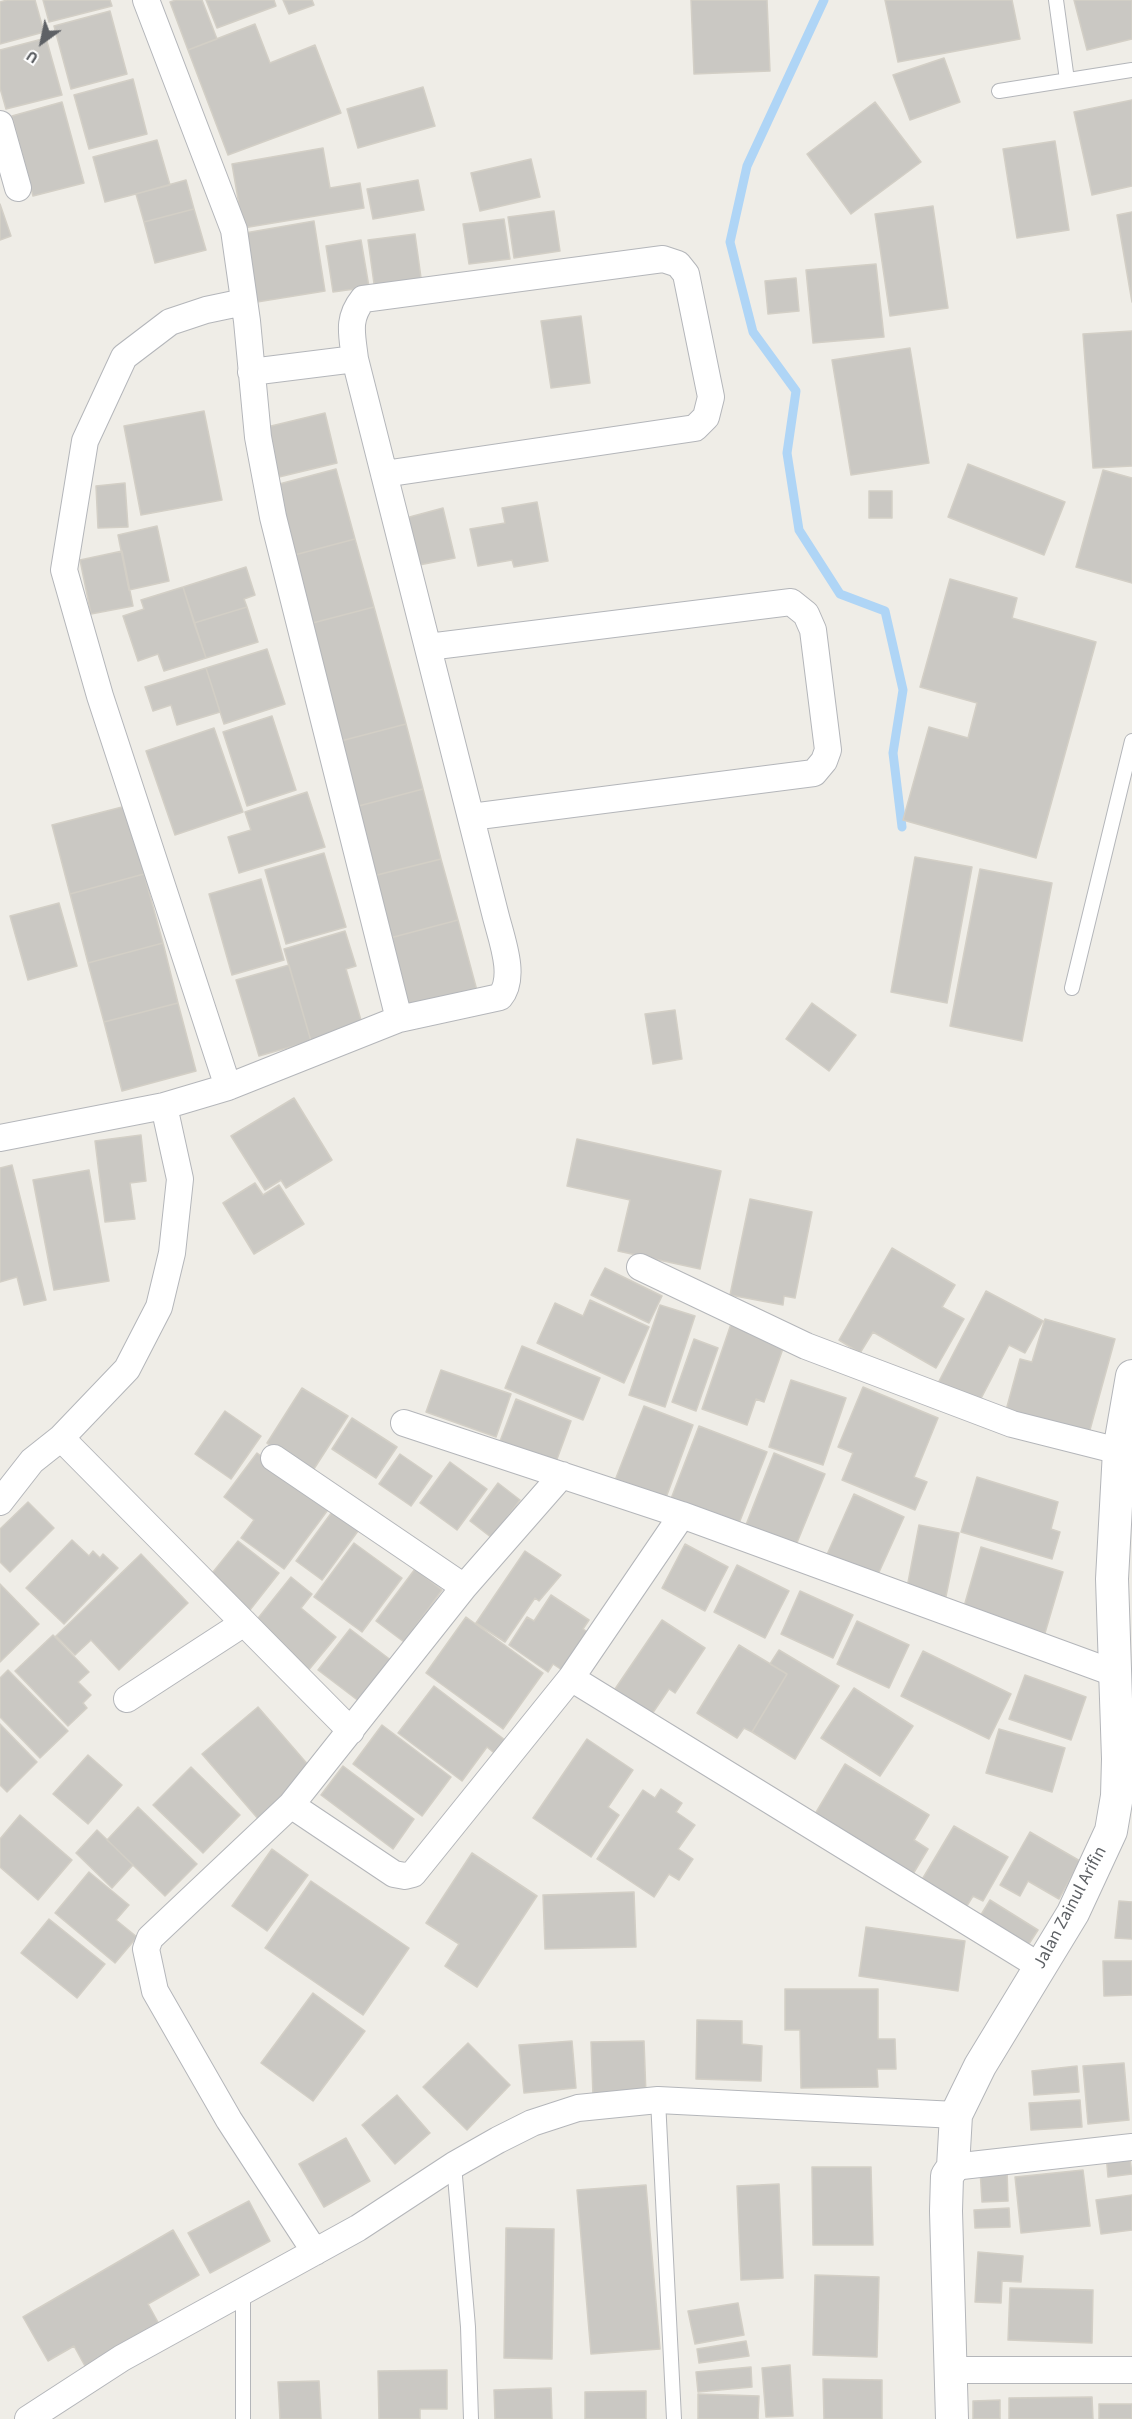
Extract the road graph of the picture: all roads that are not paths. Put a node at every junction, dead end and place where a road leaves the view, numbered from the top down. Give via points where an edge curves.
1 (146, 0) edge
2 (1056, 0) edge
3 (1132, 70) edge
4 (1068, 80) junction
5 (999, 91) dead end
6 (0, 124) edge
7 (18, 188) dead end
8 (244, 302) junction
9 (355, 358) junction
10 (251, 372) junction
11 (384, 474) junction
12 (428, 647) junction
13 (1132, 741) edge
14 (471, 817) junction
15 (1072, 988) dead end
16 (399, 1019) junction
17 (228, 1087) junction
18 (164, 1106) junction
19 (0, 1138) edge
20 (640, 1267) dead end
21 (1132, 1376) edge
22 (404, 1423) dead end
23 (61, 1438) junction
24 (1119, 1450) junction
25 (274, 1458) dead end
26 (562, 1475) junction
27 (1125, 1492) edge
28 (0, 1503) edge
29 (682, 1515) junction
30 (464, 1587) junction
31 (244, 1623) junction
32 (1114, 1673) junction
33 (571, 1678) junction
34 (127, 1700) dead end
35 (1125, 1716) edge
36 (351, 1731) junction
37 (291, 1805) junction
38 (1041, 1966) junction
39 (658, 2100) junction
40 (956, 2115) junction
41 (1132, 2147) edge
42 (454, 2165) junction
43 (953, 2167) junction
44 (315, 2252) junction
45 (243, 2292) junction
46 (950, 2370) junction
47 (1132, 2370) edge
48 (28, 2419) edge
49 (243, 2419) edge
50 (471, 2419) edge
51 (674, 2419) edge
52 (952, 2419) edge

1 - 8 street via 234,230
2 - 4 lane
3 - 4 lane
4 - 5 lane
6 - 7 street
8 - 10 street
8 - 17 street via 170,322 124,357 85,441 64,570 99,696
9 - 10 street
9 - 11 street
9 - 11 street via 351,320 363,299 663,259 678,264 686,274 711,397 706,417 695,428
10 - 16 street via 273,517
11 - 12 street
12 - 14 street
12 - 14 street via 791,602 806,614 813,630 828,750 814,773
13 - 15 lane
14 - 16 street via 509,975 507,988 500,997
16 - 17 street
17 - 18 street
18 - 19 street
18 - 23 street via 180,1179 172,1253 159,1307 127,1369
20 - 24 street via 806,1346 1012,1424
21 - 24 street, Jalan Zainul Arifin
22 - 26 street
23 - 28 street via 32,1461
23 - 31 street
24 - 27 street, Jalan Zainul Arifin
25 - 30 street
26 - 29 street
26 - 30 street
27 - 32 street, Jalan Zainul Arifin via 1112,1579
29 - 32 street
29 - 33 street
30 - 36 street
31 - 34 street
31 - 36 street
32 - 35 street, Jalan Zainul Arifin
33 - 37 street via 413,1874 394,1874
33 - 38 street
35 - 38 street, Jalan Zainul Arifin via 1111,1831 1073,1913
36 - 37 street
37 - 44 street via 150,1938 146,1949 155,1991 207,2085
38 - 40 street, Jalan Zainul Arifin via 980,2066
39 - 40 street
39 - 42 street via 578,2108 532,2123
39 - 51 lane
40 - 43 street, Jalan Zainul Arifin
41 - 43 street
42 - 44 street
42 - 50 lane via 468,2327
43 - 46 street, Jalan Zainul Arifin via 947,2176 946,2211
44 - 45 street
45 - 48 street via 122,2358
45 - 49 lane
46 - 47 street
46 - 52 street, Jalan Zainul Arifin

